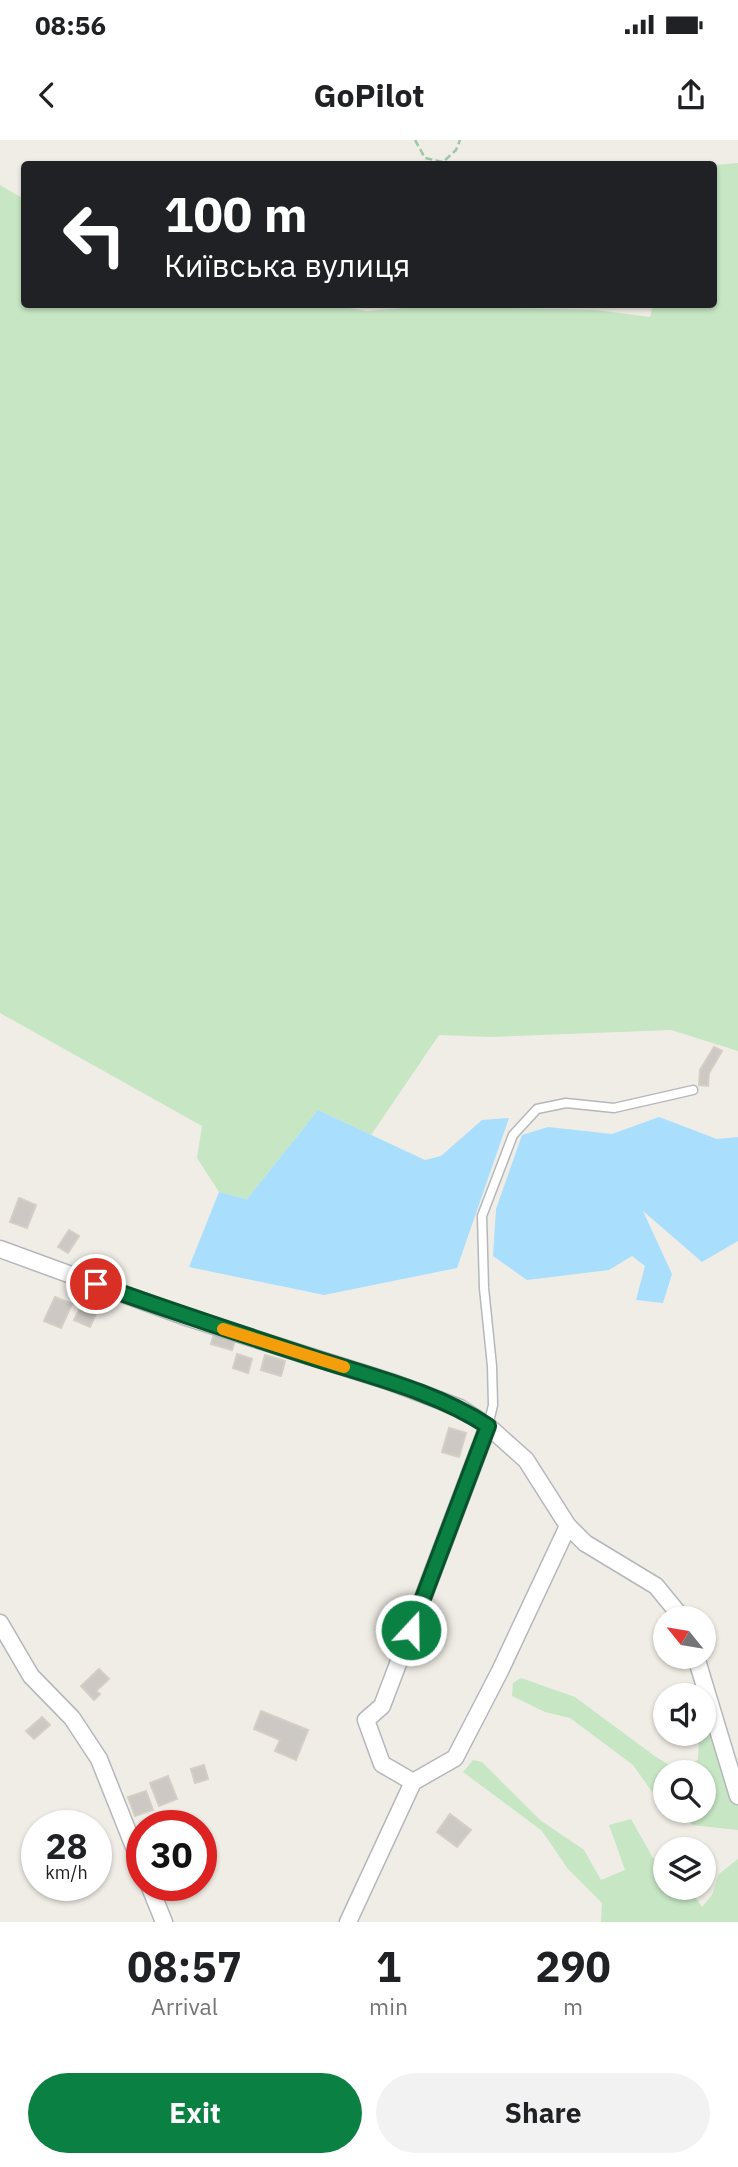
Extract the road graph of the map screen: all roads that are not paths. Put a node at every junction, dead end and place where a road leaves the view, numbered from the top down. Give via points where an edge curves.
1 (693, 1090) dead end
2 (0, 1249) edge
3 (488, 1426) junction
4 (568, 1526) junction
5 (672, 1606) edge
6 (0, 1623) edge
7 (700, 1670) edge
8 (413, 1782) junction
9 (738, 1796) edge
10 (126, 1827) edge
11 (155, 1901) edge
12 (164, 1922) edge
13 (348, 1922) edge

1 - 3 lane via 614,1108 566,1103 537,1109 513,1135 482,1216 493,1405
2 - 3 street via 189,1318 391,1382 460,1408
3 - 4 street via 526,1460
3 - 8 street via 382,1706 366,1720 382,1764
4 - 5 street via 585,1543 656,1586
4 - 8 street via 455,1758
6 - 10 street via 32,1676 72,1718 99,1759
7 - 9 street
8 - 13 street
11 - 12 street

